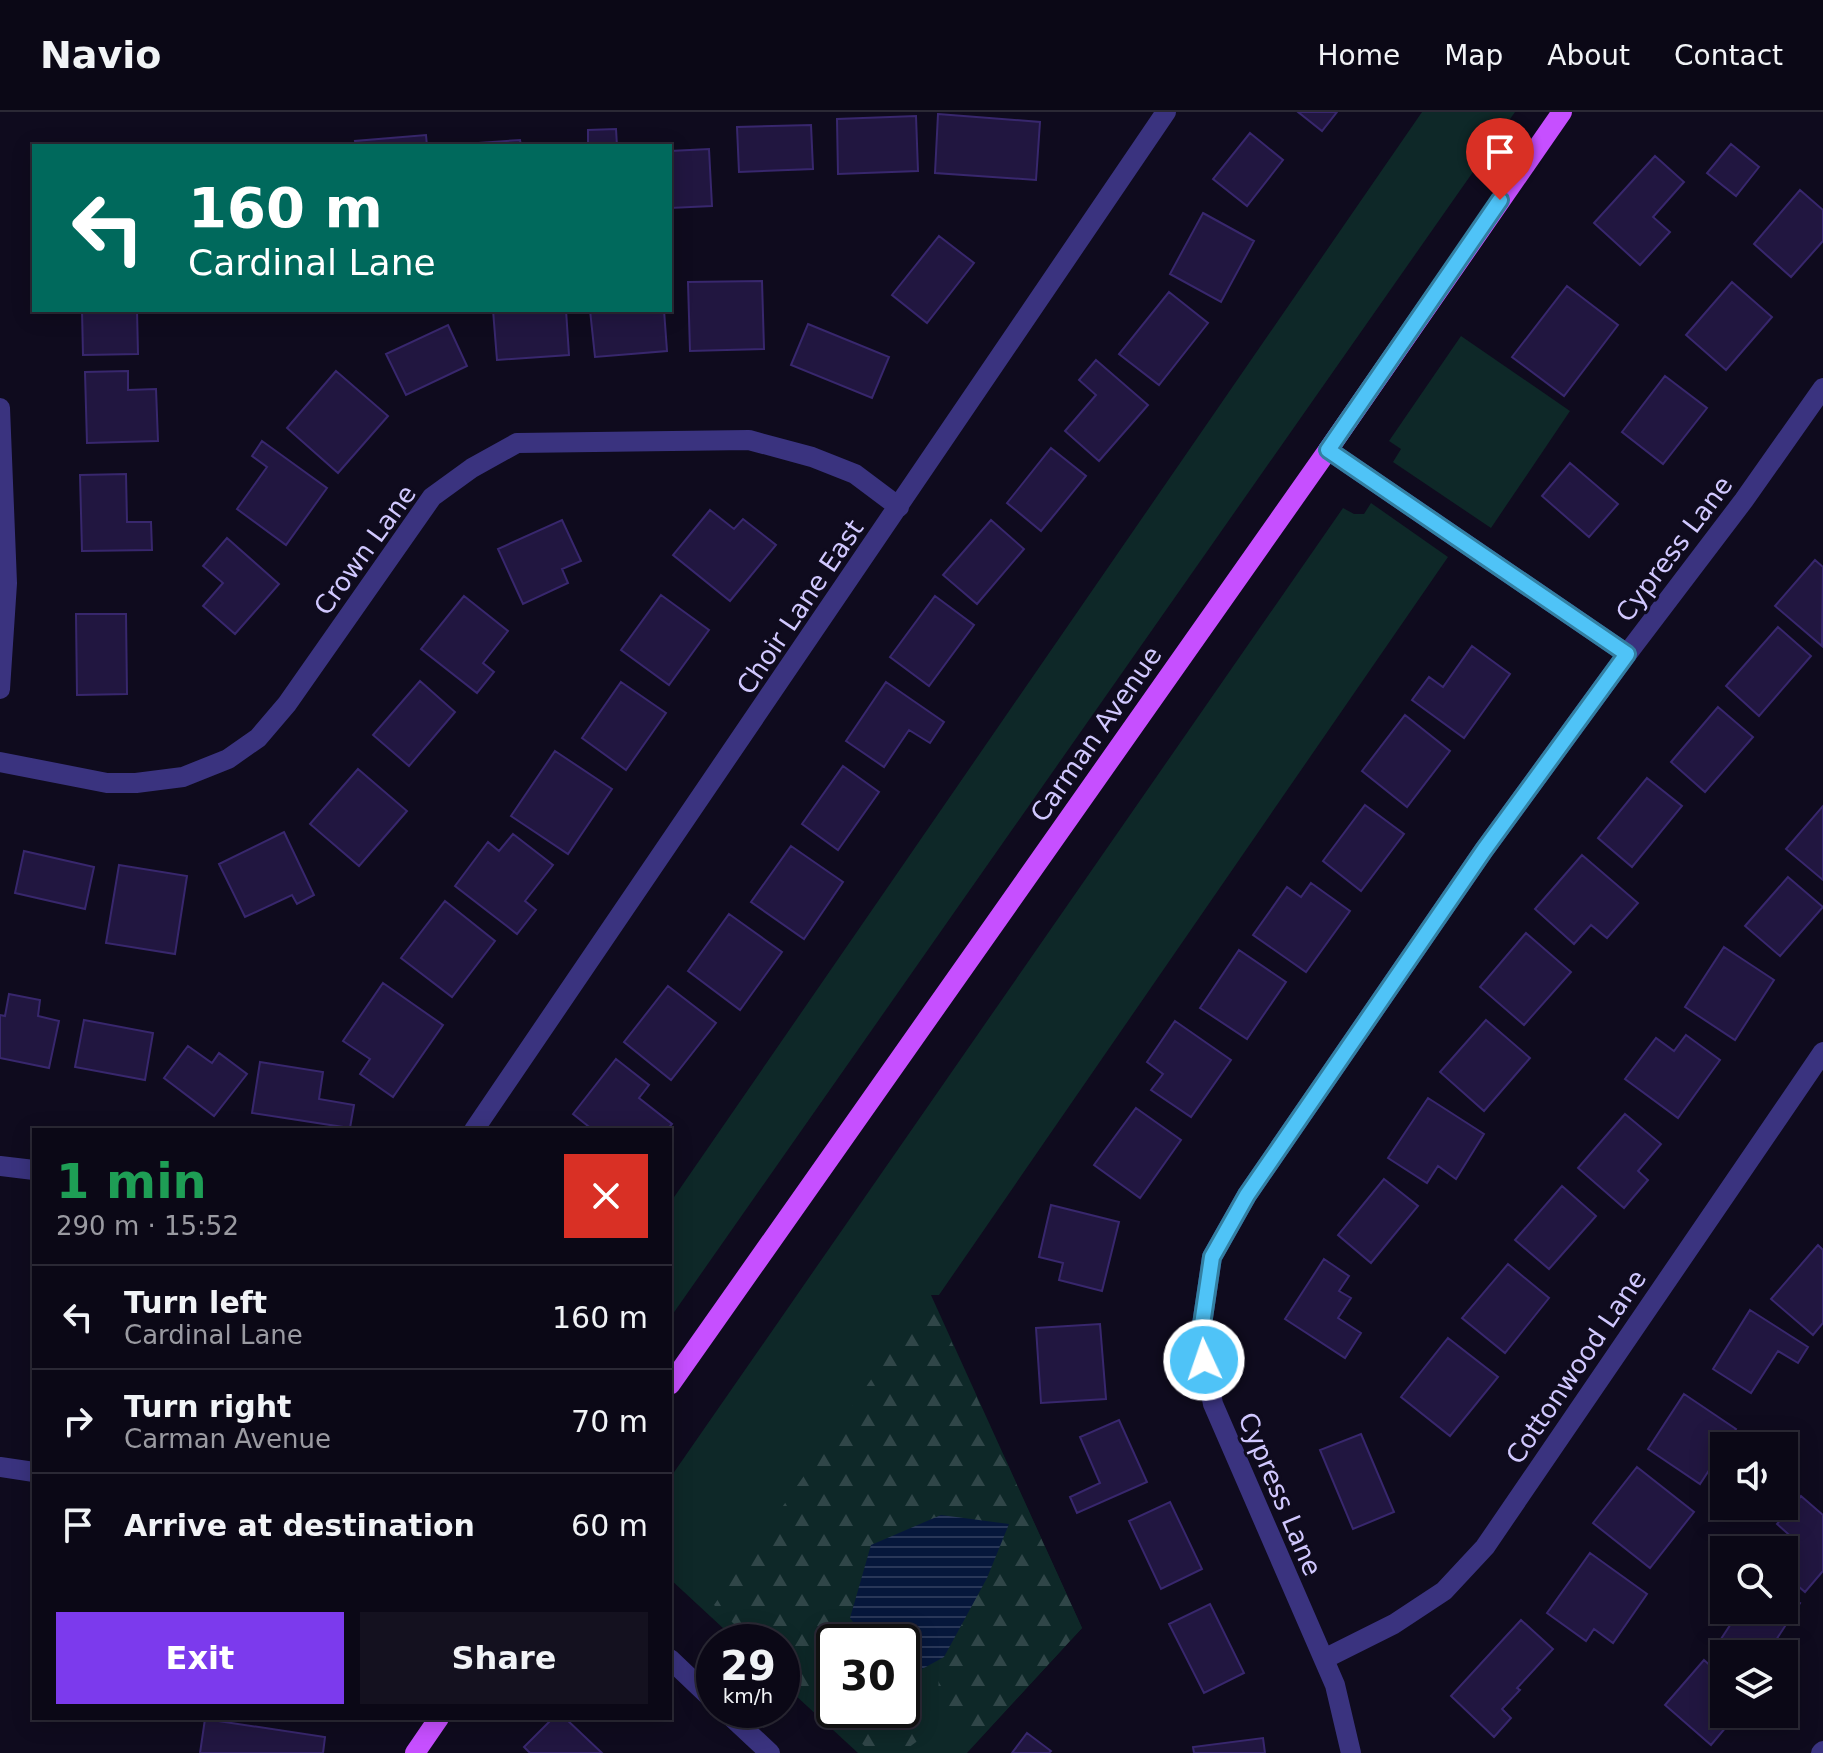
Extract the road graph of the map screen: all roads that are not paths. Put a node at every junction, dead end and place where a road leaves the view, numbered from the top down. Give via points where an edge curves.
1 (1166, 112) edge
2 (1562, 112) edge
3 (1823, 388) edge
4 (0, 408) edge
5 (1328, 450) junction
6 (899, 507) junction
7 (1627, 654) junction
8 (0, 689) edge
9 (0, 762) edge
10 (1823, 1052) edge
11 (475, 1128) edge
12 (0, 1166) edge
13 (32, 1170) edge
14 (672, 1382) edge
15 (0, 1467) edge
16 (32, 1472) edge
17 (1324, 1659) junction
18 (672, 1661) edge
19 (696, 1684) edge
20 (438, 1720) edge
21 (743, 1728) edge
22 (415, 1753) edge
23 (770, 1753) edge
24 (1351, 1753) edge

1 - 6 street, Choir Lane East
2 - 5 main road, Carman Avenue
3 - 7 street, Cypress Lane
4 - 8 street via 7,583
5 - 7 street
5 - 14 main road, Carman Avenue
6 - 9 street, Crown Lane via 855,474 749,440 517,443 432,497 287,704 258,738 228,759 183,777 136,783 107,783
6 - 11 street, Choir Lane East
7 - 17 street, Cypress Lane via 1484,850 1247,1195 1212,1257 1200,1338 1213,1404
10 - 17 street, Cottonwood Lane via 1485,1547 1444,1591 1394,1624
12 - 13 street
15 - 16 street
17 - 24 street, Cypress Lane
18 - 19 street
20 - 22 main road
21 - 23 street

